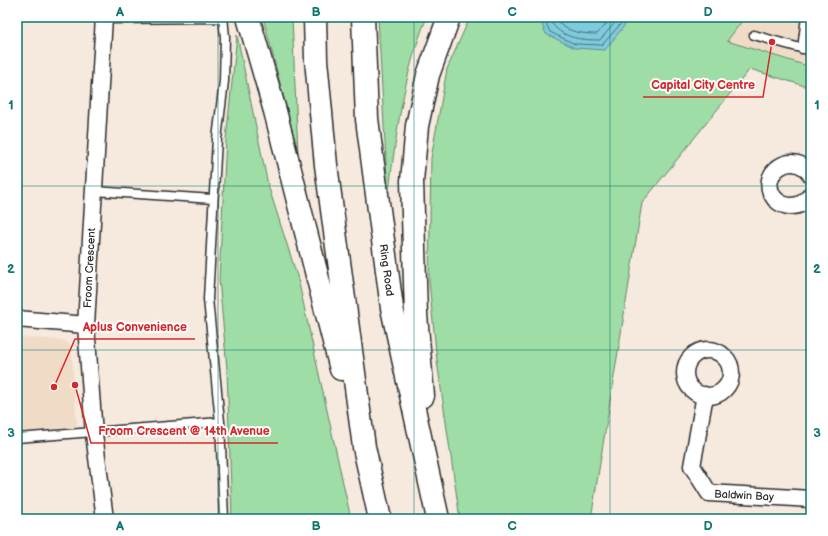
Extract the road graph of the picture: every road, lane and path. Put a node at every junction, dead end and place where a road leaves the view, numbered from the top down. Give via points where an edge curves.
1 (248, 17) edge
2 (315, 17) edge
3 (363, 17) edge
4 (449, 17) edge
5 (806, 17) edge
6 (104, 18) edge
7 (223, 18) edge
8 (754, 34) dead end
9 (802, 49) junction
10 (811, 52) edge
11 (811, 175) edge
12 (94, 192) junction
13 (811, 194) edge
14 (213, 199) junction
15 (17, 319) edge
16 (86, 325) junction
17 (705, 395) dead end
18 (220, 422) junction
19 (94, 434) junction
20 (17, 438) edge
21 (364, 447) junction
22 (432, 489) junction
23 (811, 499) edge
24 (104, 519) edge
25 (224, 519) edge
26 (380, 519) edge
27 (438, 519) edge

1 - 21 highway
2 - 21 highway via 316,60 326,166
3 - 22 highway, Ring Road via 367,119 392,308
4 - 22 highway via 428,75 418,126 412,181 416,314
5 - 9 lane
6 - 7 lane
6 - 12 street, Froom Crescent
7 - 14 lane via 224,81
8 - 9 lane
9 - 10 lane
11 - 13 street via 797,163 783,164 772,174 770,188 777,201 790,206 804,202
12 - 14 lane
12 - 16 street, Froom Crescent
14 - 18 lane via 208,299
15 - 16 street
16 - 19 street, Froom Crescent
17 - 23 street, Baldwin Bay via 692,466 709,493
18 - 19 lane
18 - 25 lane
19 - 20 lane
19 - 24 street, Froom Crescent
21 - 26 highway
22 - 27 highway, Ring Road

